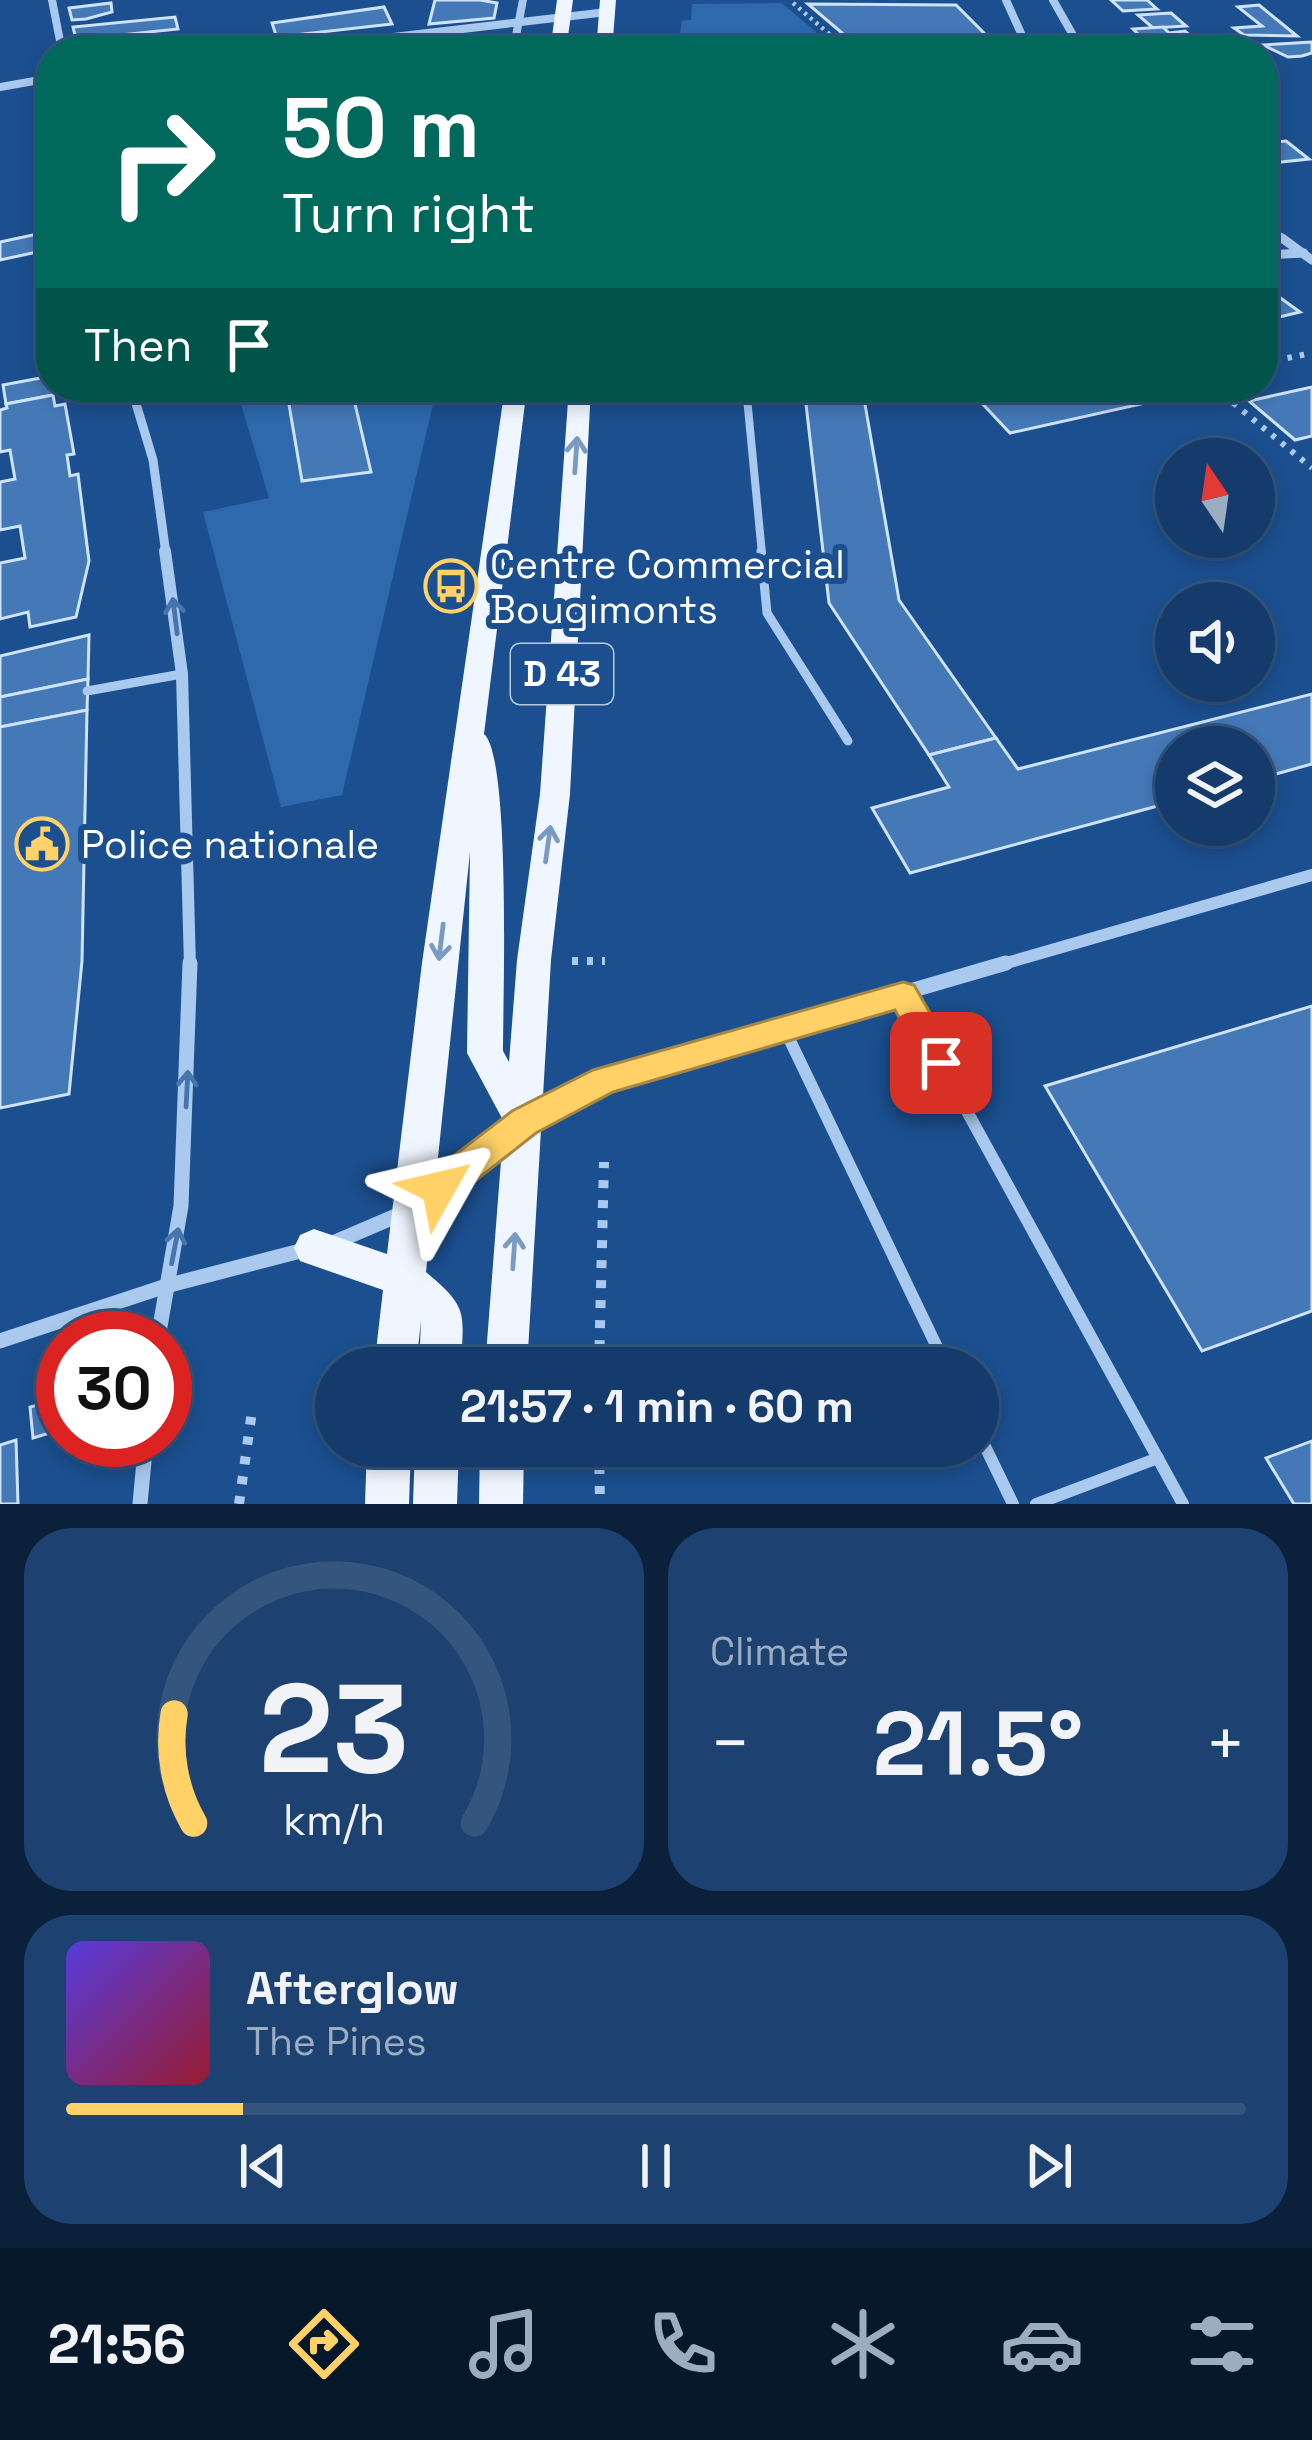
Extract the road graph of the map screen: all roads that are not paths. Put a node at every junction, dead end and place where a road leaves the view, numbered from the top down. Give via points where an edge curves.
1 (52, 0) edge
2 (523, 0) edge
3 (565, 0) edge
4 (1006, 0) edge
5 (1053, 0) edge
6 (607, 6) edge
7 (562, 20) junction
8 (517, 25) junction
9 (59, 36) edge
10 (414, 36) edge
11 (515, 36) edge
12 (560, 36) edge
13 (605, 36) edge
14 (1022, 36) edge
15 (1073, 36) edge
16 (36, 81) edge
17 (0, 87) edge
18 (1278, 234) edge
19 (1308, 255) edge
20 (136, 402) edge
21 (514, 402) edge
22 (579, 402) edge
23 (747, 402) edge
24 (182, 674) junction
25 (87, 691) dead end
26 (472, 700) junction
27 (848, 742) dead end
28 (1312, 875) edge
29 (903, 994) junction
30 (784, 1028) junction
31 (524, 1122) junction
32 (410, 1210) junction
33 (314, 1248) junction
34 (404, 1278) junction
35 (166, 1286) junction
36 (162, 1311) edge
37 (0, 1341) edge
38 (397, 1347) edge
39 (441, 1347) edge
40 (508, 1347) edge
41 (937, 1347) edge
42 (1158, 1458) junction
43 (143, 1467) edge
44 (388, 1467) edge
45 (436, 1467) edge
46 (502, 1467) edge
47 (995, 1467) edge
48 (140, 1504) edge
49 (387, 1504) edge
50 (435, 1504) edge
51 (501, 1504) edge
52 (1013, 1504) edge
53 (1036, 1504) edge
54 (1183, 1504) edge

1 - 9 street
2 - 8 street
3 - 7 main road
4 - 14 street
5 - 15 street
6 - 7 street
6 - 13 main road
7 - 8 street
7 - 12 main road
8 - 10 street
8 - 11 street
16 - 17 street
18 - 19 street
24 -> 20 street via 153,460
21 - 26 main road, D 43
31 -> 22 main road, D 43
23 - 27 lane via 767,613
24 - 25 lane
35 -> 24 street via 182,1206 191,1002
26 - 31 main road via 486,806 485,1053
26 -> 32 main road, D 43
28 - 29 street
29 - 30 street
29 - 42 lane
30 - 31 street via 605,1080
30 - 41 lane
31 - 32 street
40 -> 31 main road, D 43
32 - 33 street
32 - 34 main road, D 43
33 - 34 main road
33 - 35 street
34 - 38 main road, D 43
34 - 39 main road via 442,1312
35 - 36 street
35 - 37 street
42 - 53 lane
42 - 54 lane
43 - 48 street
44 - 49 main road
45 - 50 main road
46 - 51 main road
47 - 52 lane

